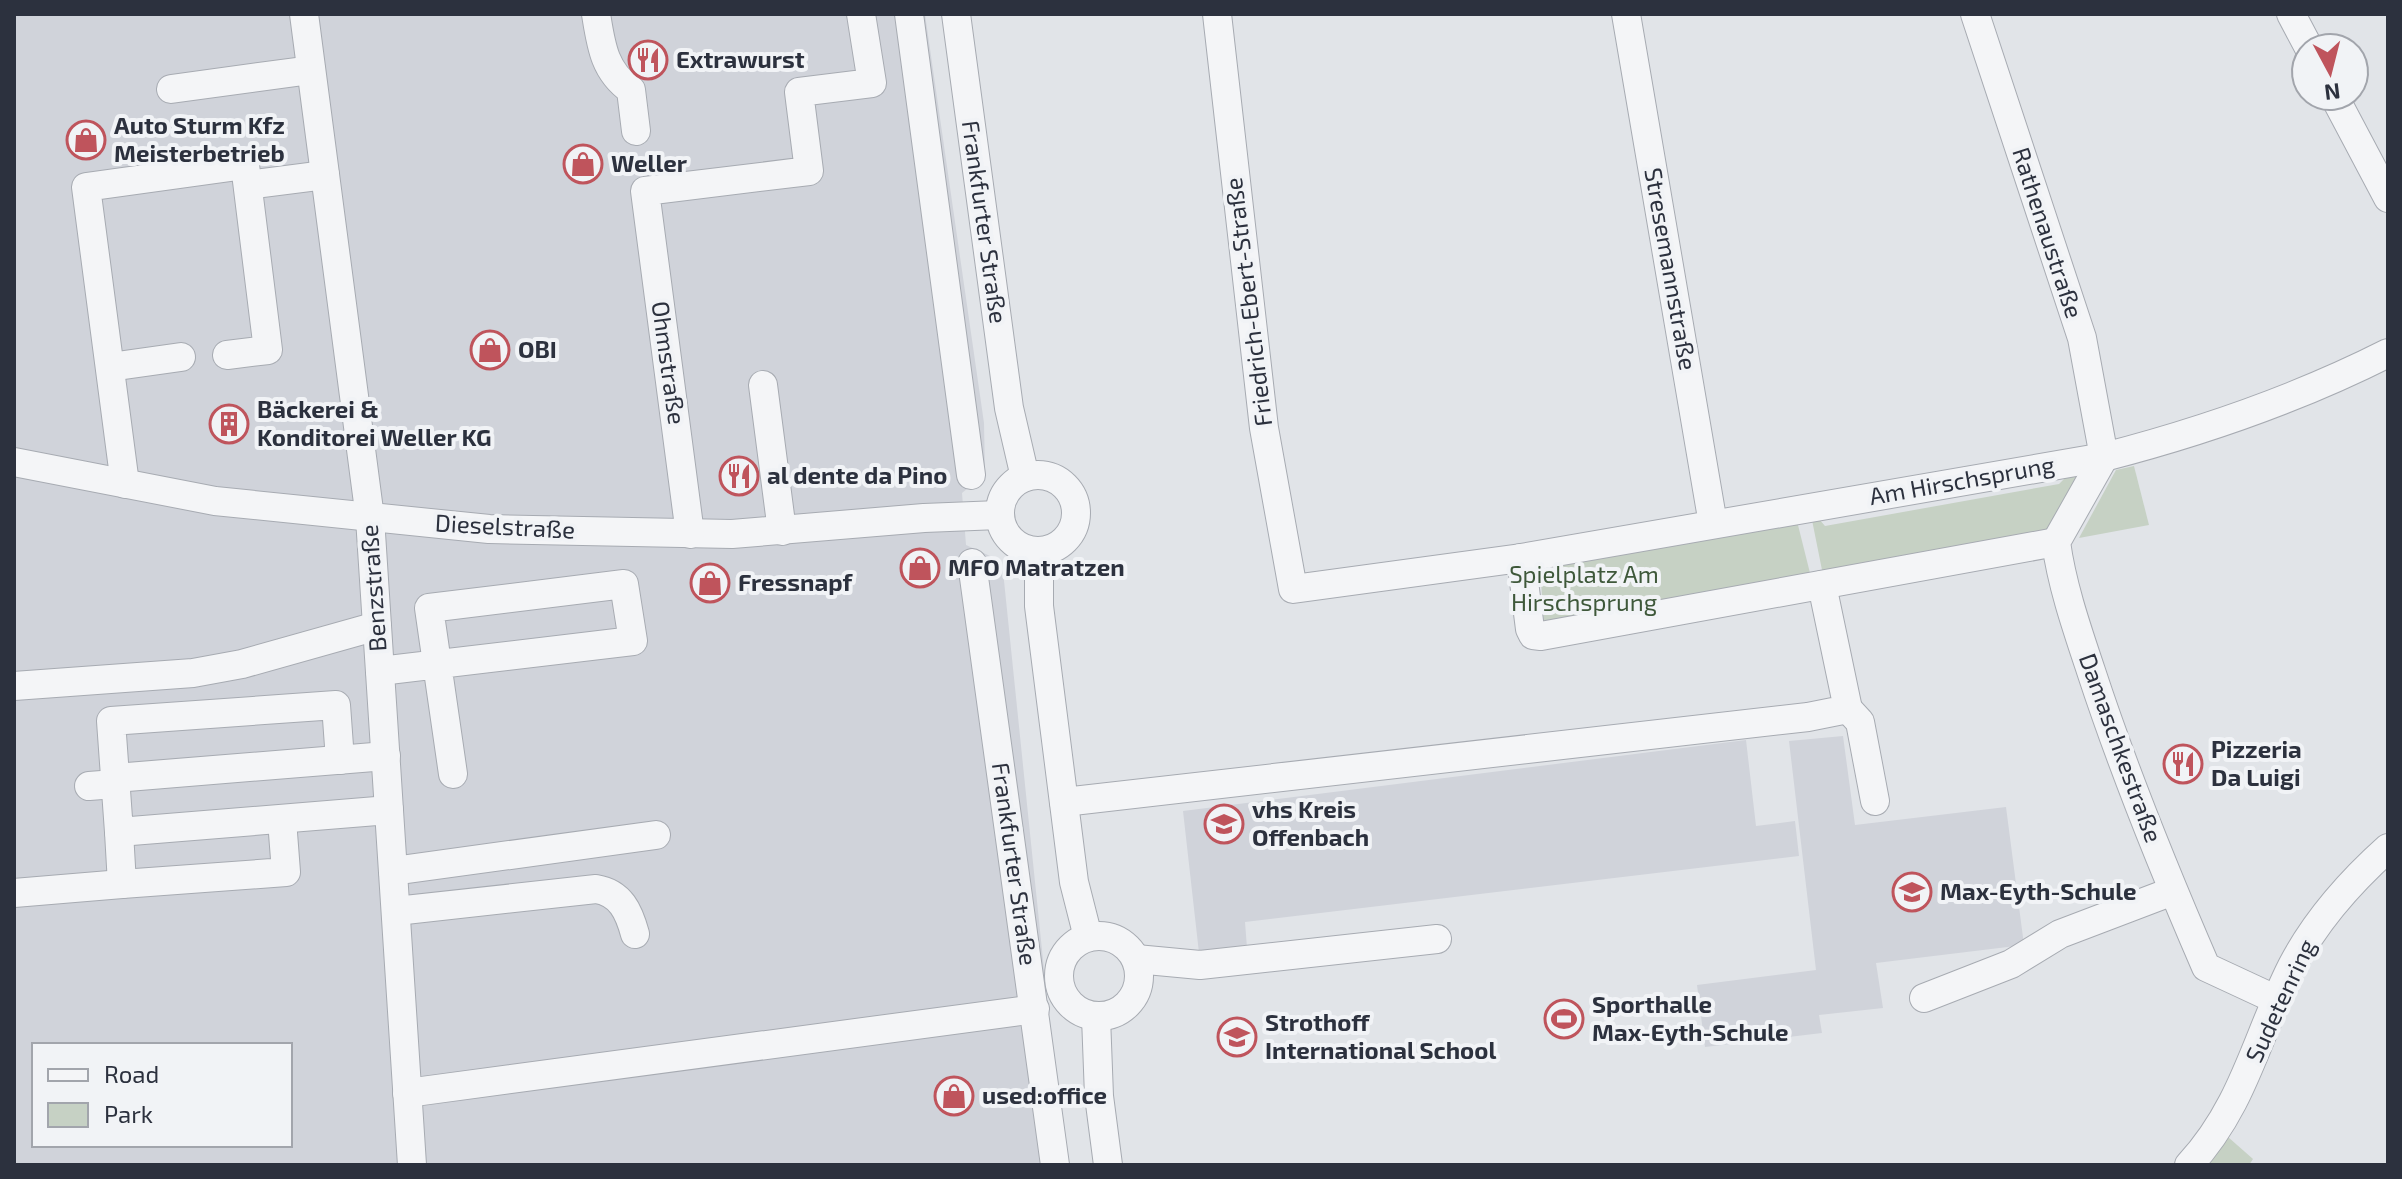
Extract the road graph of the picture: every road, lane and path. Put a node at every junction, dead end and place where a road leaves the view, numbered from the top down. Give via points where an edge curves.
1 (304, 14) edge
2 (596, 14) edge
3 (861, 14) edge
4 (909, 14) edge
5 (956, 14) edge
6 (1217, 14) edge
7 (1626, 14) edge
8 (1975, 14) edge
9 (2291, 14) edge
10 (2301, 32) edge
11 (311, 70) junction
12 (171, 89) dead end
13 (2342, 112) edge
14 (636, 131) dead end
15 (325, 175) junction
16 (248, 185) junction
17 (2388, 198) edge
18 (2388, 353) edge
19 (227, 355) dead end
20 (181, 357) dead end
21 (110, 367) junction
22 (763, 385) dead end
23 (2104, 457) junction
24 (14, 462) edge
25 (971, 475) dead end
26 (1025, 477) junction
27 (125, 484) junction
28 (999, 515) junction
29 (370, 518) junction
30 (1713, 524) junction
31 (782, 531) junction
32 (690, 534) junction
33 (2056, 542) junction
34 (1039, 552) junction
35 (1521, 558) junction
36 (972, 563) dead end
37 (1822, 585) junction
38 (1293, 589) joint
39 (377, 626) junction
40 (438, 665) junction
41 (380, 671) junction
42 (14, 686) edge
43 (1848, 709) junction
44 (386, 756) junction
45 (340, 760) junction
46 (453, 774) dead end
47 (106, 783) junction
48 (1875, 801) dead end
49 (1064, 802) junction
50 (389, 810) junction
51 (282, 820) junction
52 (119, 832) junction
53 (656, 835) dead end
54 (2388, 848) edge
55 (393, 871) junction
56 (122, 884) junction
57 (2173, 891) junction
58 (14, 893) edge
59 (396, 911) junction
60 (635, 934) dead end
61 (1088, 937) junction
62 (1437, 939) dead end
63 (1137, 973) junction
64 (1924, 998) dead end
65 (2277, 1000) junction
66 (1035, 1009) junction
67 (1096, 1017) junction
68 (407, 1093) junction
69 (412, 1165) edge
70 (1055, 1165) edge
71 (1108, 1165) edge
72 (2189, 1165) edge

1 - 11 street, Benzstraße
2 - 14 street via 605,62 631,90
3 - 32 street, Ohmstraße via 872,83 799,92 809,171 645,191
4 - 25 street, Frankfurter Straße
5 - 26 street, Frankfurter Straße via 1009,408
6 - 38 street, Friedrich-Ebert-Straße via 1262,414
7 - 30 street, Stresemannstraße
8 - 23 street, Rathenaustraße via 2082,338
9 - 10 street
11 - 12 street
11 - 15 street, Benzstraße
13 - 17 street
15 - 16 street
15 - 29 street, Benzstraße
16 - 19 street via 268,350
16 - 21 street via 245,165 86,187
18 - 23 street, Am Hirschsprung via 2277,402
20 - 21 street
21 - 27 street
22 - 31 street
23 - 30 street, Am Hirschsprung
23 - 33 street
24 - 27 street, Dieselstraße
26 - 28 street via 1007,489
26 - 34 street via 1051,477 1071,494 1075,506 1071,532 1052,549
27 - 29 street, Dieselstraße via 215,501
28 - 31 street, Dieselstraße
28 - 34 street via 1009,540
29 - 32 street, Dieselstraße via 489,529
29 - 39 street, Benzstraße
30 - 35 street, Am Hirschsprung
31 - 32 street, Dieselstraße
33 - 37 street
33 - 57 street, Damaschkestraße via 2067,597 2108,724
34 - 49 street via 1039,606
35 - 37 street via 1530,629 1541,636
35 - 38 street, Am Hirschsprung
36 - 66 street, Frankfurter Straße
37 - 43 street
39 - 41 street, Benzstraße
39 - 42 street via 193,673
40 - 40 street via 633,641 624,584 429,608
40 - 41 street
40 - 46 street
41 - 44 street, Benzstraße
43 - 48 street via 1860,722
43 - 49 street
44 - 45 street
44 - 50 street, Benzstraße
45 - 47 street
45 - 47 street via 336,705 111,721
47 - 52 street
49 - 61 street via 1074,882
50 - 51 street
50 - 55 street, Benzstraße
51 - 52 street
51 - 56 street via 286,872
52 - 56 street
53 - 55 street
54 - 65 street, Sudetenring via 2329,909
55 - 59 street, Benzstraße
56 - 58 street
57 - 64 street via 2060,934 2011,964
57 - 65 street, Damaschkestraße via 2206,967
59 - 60 street via 596,889 608,891 628,910
59 - 68 street, Benzstraße
61 - 63 street via 1111,938 1130,950
61 - 67 street via 1067,951 1059,987 1073,1008
62 - 63 street
63 - 67 street via 1132,1000 1123,1010
65 - 72 street, Sudetenring via 2225,1121
66 - 68 street
66 - 70 street, Frankfurter Straße
67 - 71 street
68 - 69 street, Benzstraße

